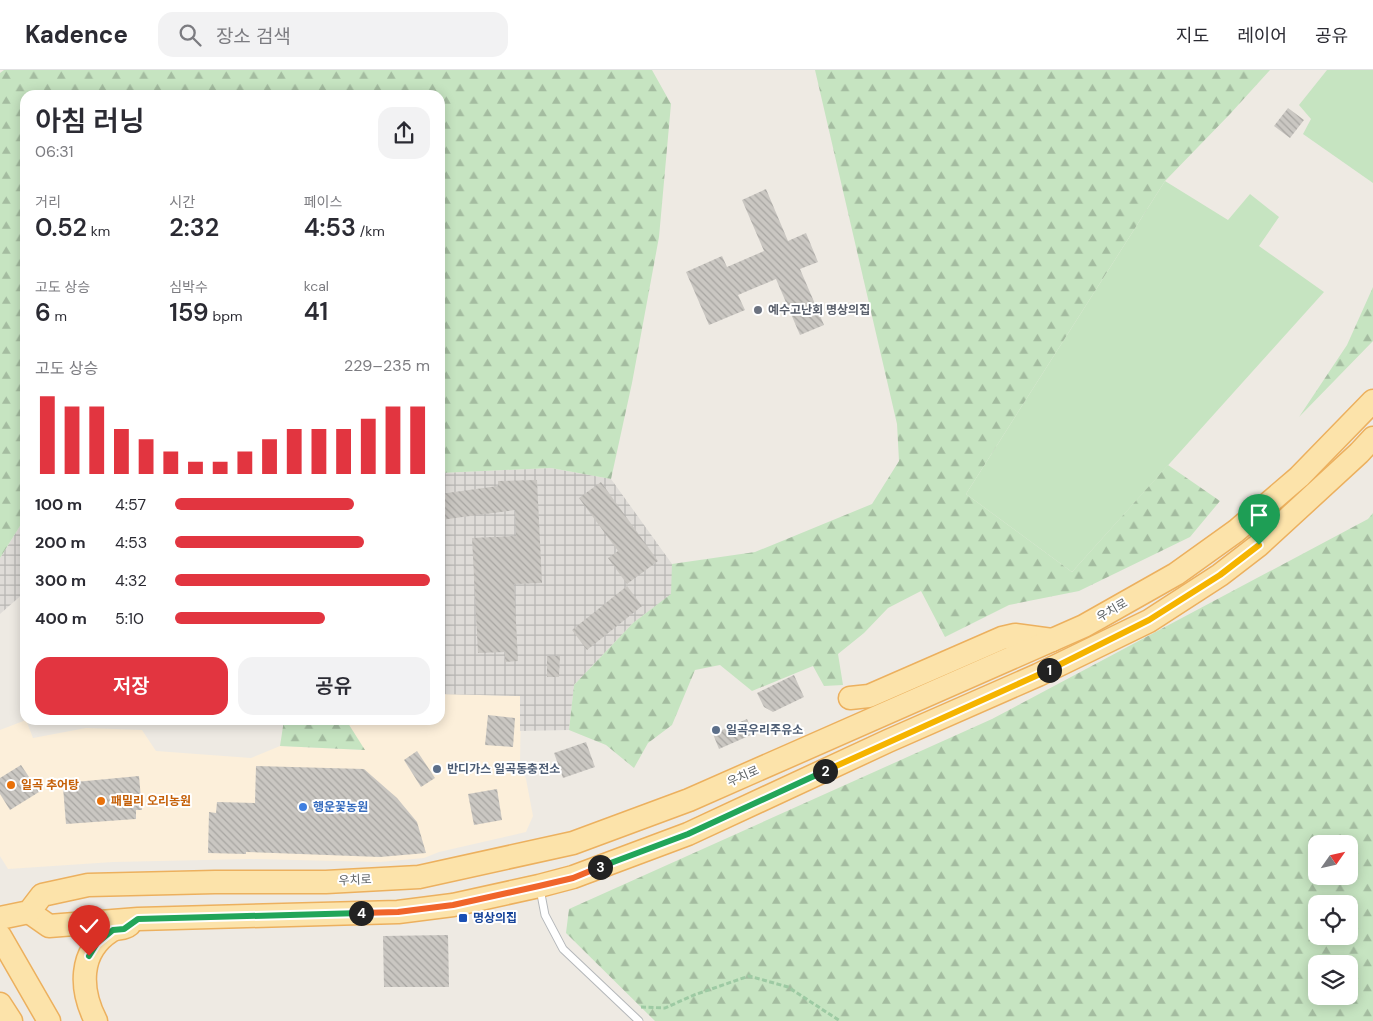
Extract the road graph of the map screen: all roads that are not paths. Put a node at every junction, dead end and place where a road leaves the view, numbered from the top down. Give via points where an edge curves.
1 (1373, 401) edge
2 (1373, 438) edge
3 (1052, 640) junction
4 (850, 698) dead end
5 (539, 886) junction
6 (28, 912) junction
7 (0, 918) edge
8 (138, 919) junction
9 (0, 936) edge
10 (0, 1004) edge
11 (11, 1021) edge
12 (49, 1021) edge
13 (96, 1021) edge
14 (639, 1021) edge

1 - 3 main road, 우치로 via 1299,477 1236,531 1176,574 1084,626
2 - 5 main road, 우치로 via 1259,545 1220,575 1149,620 688,834 573,878
3 - 4 main road via 1015,635 1002,638 869,696
3 - 6 main road, 우치로 via 689,800 573,843 419,877 326,882 88,885 42,895
5 - 8 main road, 우치로 via 453,905 398,912
5 - 14 lane via 545,915 563,949
6 - 7 main road
6 - 8 main road, 우치로 via 49,926
8 - 13 main road via 124,929 113,930 97,943 89,956 83,978 87,1000
9 - 12 main road
10 - 11 main road

